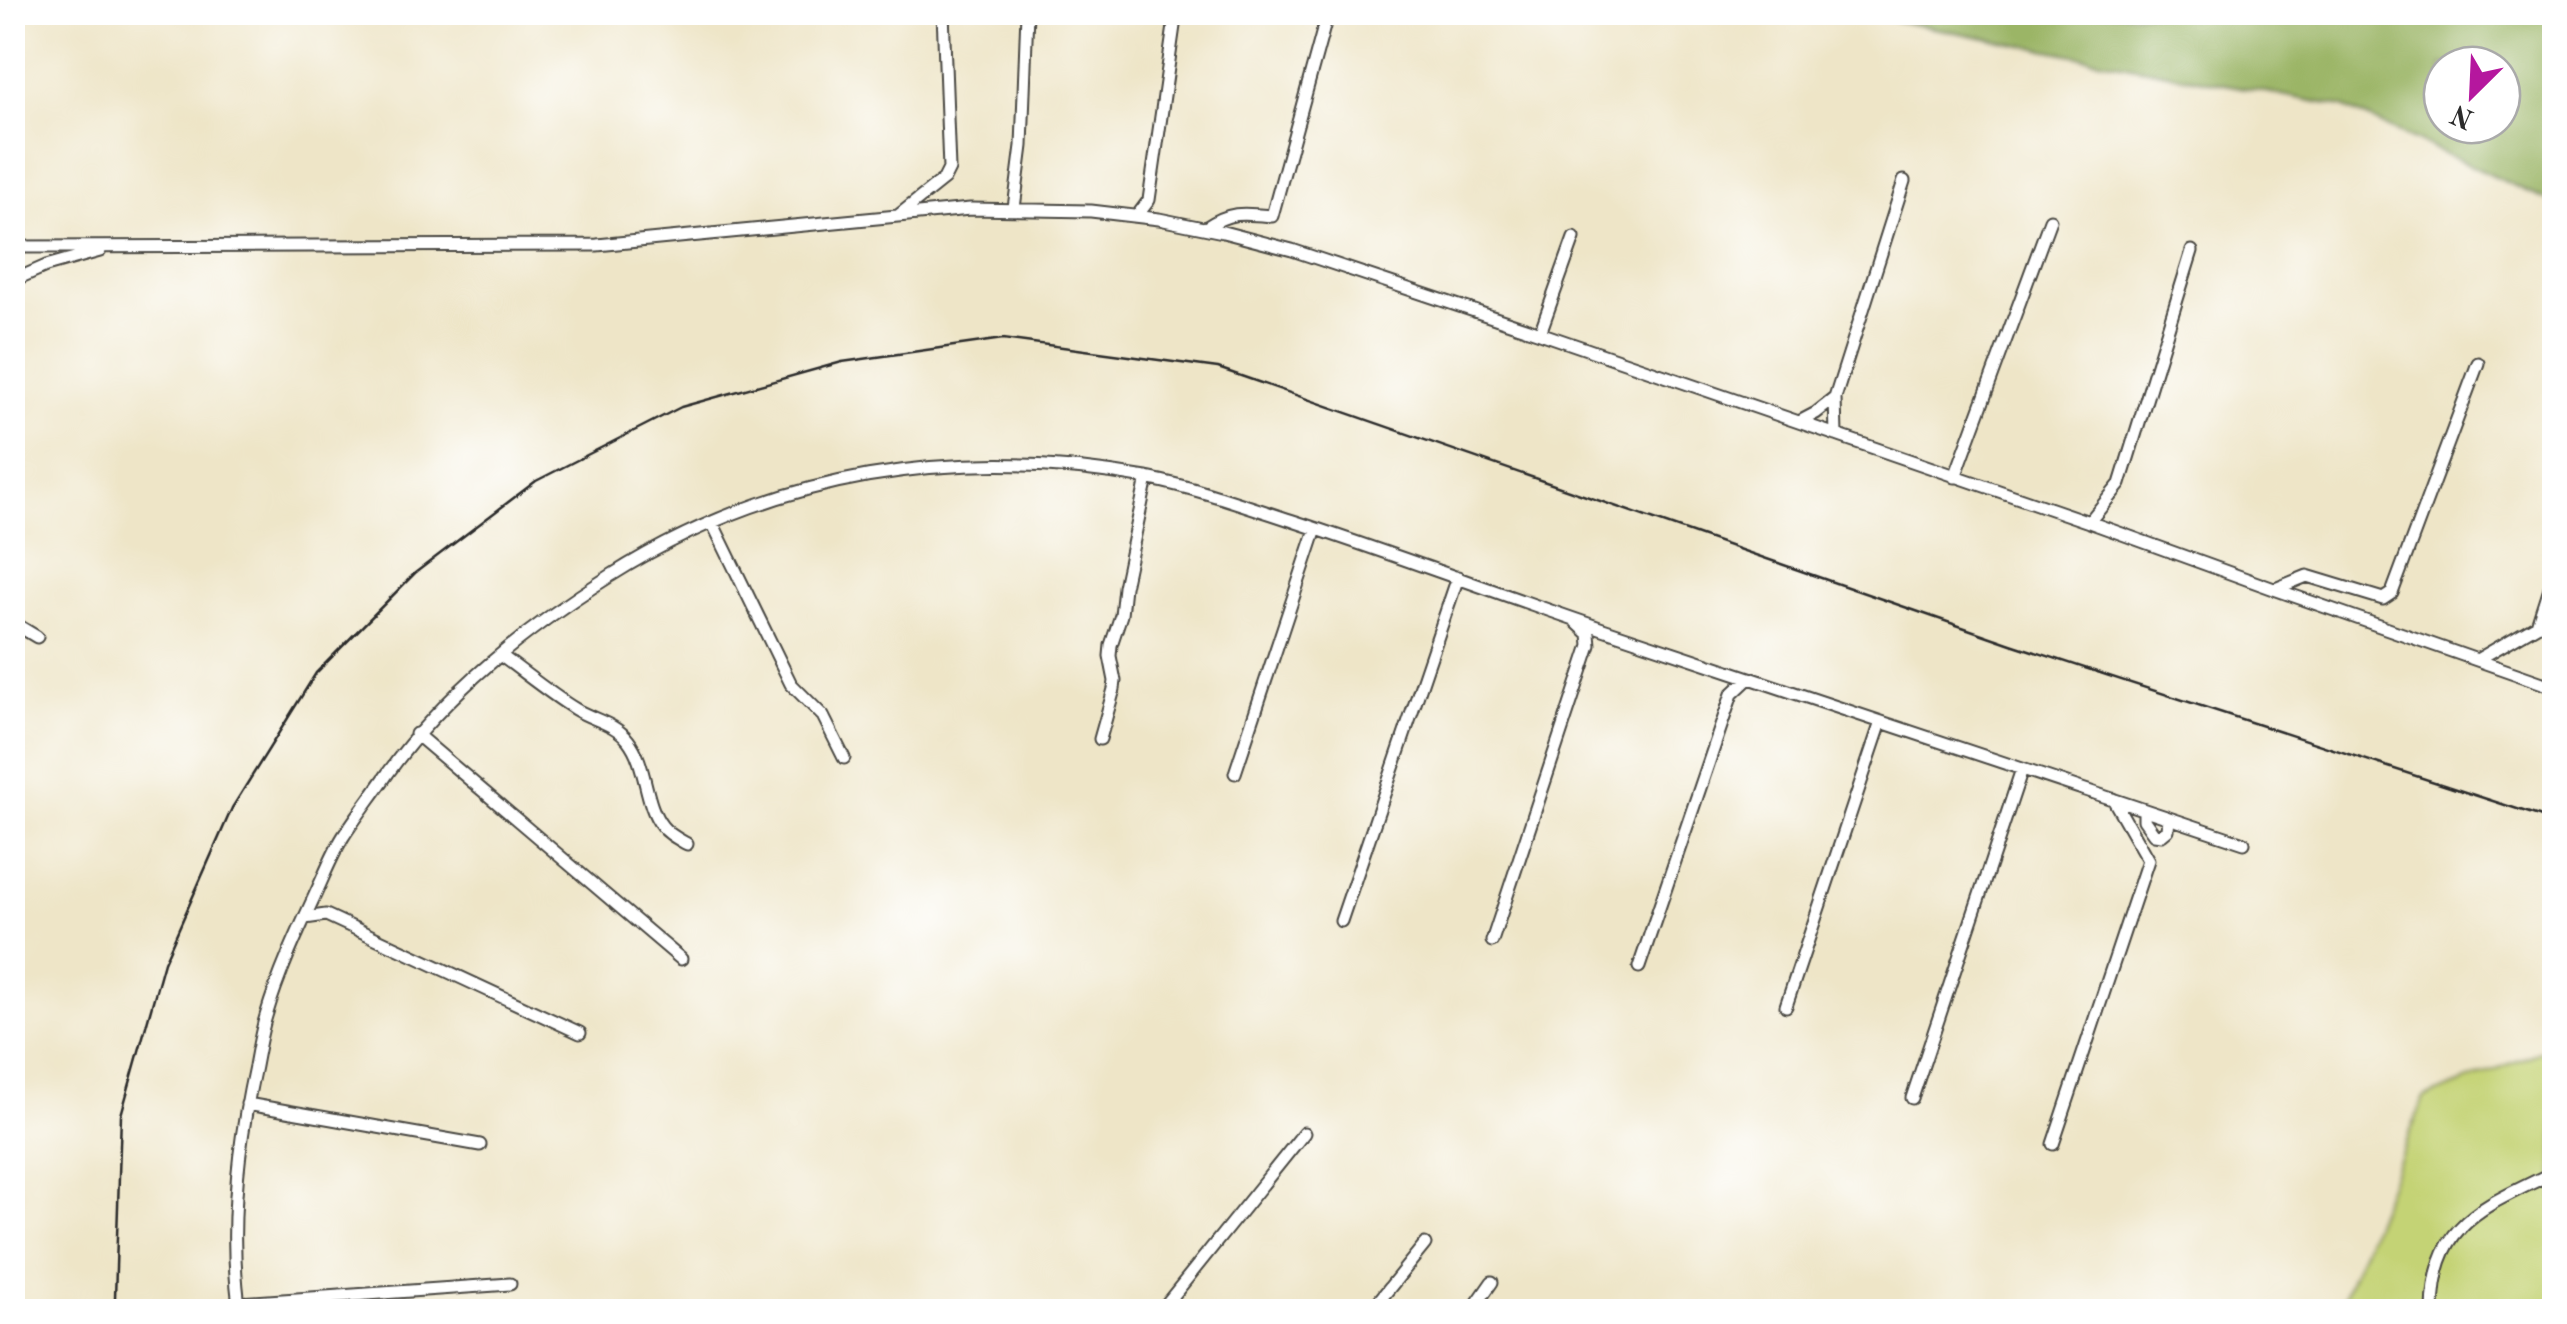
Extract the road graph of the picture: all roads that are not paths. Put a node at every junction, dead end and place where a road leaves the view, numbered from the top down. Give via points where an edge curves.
1 (943, 12) edge
2 (1028, 12) edge
3 (1176, 12) edge
4 (1328, 12) edge
5 (1904, 181) dead end
6 (1149, 200) junction
7 (1014, 208) junction
8 (899, 214) junction
9 (1137, 216) junction
10 (1159, 219) junction
11 (2050, 220) dead end
12 (1205, 228) junction
13 (1574, 238) dead end
14 (12, 247) edge
15 (114, 248) junction
16 (2192, 250) dead end
17 (12, 281) edge
18 (1540, 333) junction
19 (2478, 363) dead end
20 (1835, 398) junction
21 (1799, 422) junction
22 (1836, 435) junction
23 (1955, 476) junction
24 (1146, 478) junction
25 (712, 522) junction
26 (2089, 522) junction
27 (1316, 529) junction
28 (2554, 572) edge
29 (1458, 577) junction
30 (2274, 590) junction
31 (1565, 615) junction
32 (12, 622) edge
33 (37, 637) dead end
34 (500, 655) junction
35 (2476, 660) junction
36 (1725, 670) junction
37 (1749, 678) junction
38 (2554, 686) edge
39 (1732, 694) junction
40 (1881, 722) junction
41 (416, 734) junction
42 (1100, 739) dead end
43 (844, 758) dead end
44 (2022, 768) junction
45 (1235, 772) dead end
46 (2113, 799) junction
47 (2144, 810) junction
48 (2169, 818) junction
49 (687, 844) dead end
50 (2244, 844) dead end
51 (315, 896) junction
52 (326, 915) junction
53 (305, 918) junction
54 (1341, 921) dead end
55 (1492, 941) dead end
56 (680, 959) dead end
57 (1639, 967) dead end
58 (1786, 1006) dead end
59 (580, 1033) dead end
60 (1912, 1098) dead end
61 (247, 1104) junction
62 (1304, 1133) dead end
63 (2053, 1144) dead end
64 (480, 1145) dead end
65 (2554, 1172) edge
66 (1426, 1244) dead end
67 (1492, 1282) dead end
68 (510, 1284) dead end
69 (239, 1307) edge
70 (1160, 1312) edge
71 (1370, 1312) edge
72 (1471, 1312) edge
73 (2433, 1312) edge

1 - 8 street via 949,169
2 - 7 street
3 - 6 street
4 - 12 street via 1272,216 1224,215
5 - 20 street
6 - 9 street
6 - 10 street
7 - 8 street
7 - 9 street
8 - 15 street via 597,245
9 - 10 street
10 - 12 street
11 - 23 street
12 - 18 street via 1292,250
13 - 18 street
14 - 15 street
15 - 17 street
16 - 26 street via 2120,484
18 - 21 street
19 - 30 street via 2392,593 2384,599 2307,576
20 - 21 street
20 - 22 street
21 - 22 street
22 - 23 street
23 - 26 street
24 - 25 street via 1016,465 894,470 812,486
24 - 27 street
24 - 42 street via 1111,645 1114,689
25 - 34 street via 570,600
25 - 43 street via 791,684 824,716
26 - 30 street
27 - 29 street
27 - 45 street
28 - 35 street via 2537,625
29 - 31 street
29 - 54 street
30 - 35 street
31 - 36 street
31 - 55 street via 1587,630 1590,645
32 - 33 street
34 - 41 street
34 - 49 street via 626,737 658,820
35 - 38 street
36 - 37 street
36 - 39 street
37 - 39 street
37 - 40 street
39 - 57 street
40 - 44 street
40 - 58 street
41 - 51 street via 342,838
41 - 56 street
44 - 46 street
44 - 60 street
46 - 47 street
46 - 63 street via 2148,860
47 - 48 street
47 - 48 street via 2154,834 2168,830
48 - 50 street
51 - 52 street
51 - 53 street
52 - 53 street
52 - 59 street
53 - 61 street via 266,1016
61 - 64 street
61 - 69 street via 236,1210
62 - 70 street
65 - 73 street via 2464,1220 2445,1246
66 - 71 street
67 - 72 street
68 - 69 street

